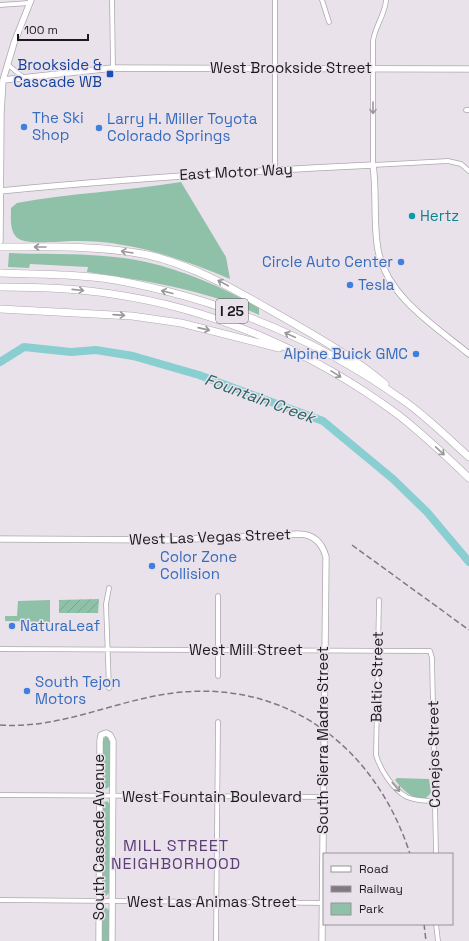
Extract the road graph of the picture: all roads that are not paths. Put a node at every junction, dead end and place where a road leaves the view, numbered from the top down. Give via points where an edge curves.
1 (112, 0) edge
2 (275, 0) edge
3 (322, 0) edge
4 (386, 0) edge
5 (30, 2) edge
6 (0, 5) edge
7 (329, 22) dead end
8 (7, 64) junction
9 (113, 68) junction
10 (275, 68) junction
11 (373, 69) junction
12 (469, 69) edge
13 (24, 78) junction
14 (1, 80) edge
15 (373, 164) junction
16 (275, 170) junction
17 (469, 171) edge
18 (0, 191) edge
19 (0, 241) edge
20 (0, 247) edge
21 (0, 273) edge
22 (0, 287) edge
23 (0, 309) edge
24 (469, 354) edge
25 (302, 355) junction
26 (408, 404) junction
27 (469, 457) edge
28 (469, 478) edge
29 (0, 539) edge
30 (318, 541) joint
31 (109, 588) dead end
32 (218, 596) dead end
33 (379, 600) dead end
34 (0, 649) edge
35 (107, 649) junction
36 (218, 650) junction
37 (324, 650) junction
38 (378, 652) junction
39 (432, 654) joint
40 (218, 676) dead end
41 (109, 688) dead end
42 (218, 722) dead end
43 (0, 795) edge
44 (100, 796) junction
45 (113, 796) junction
46 (217, 796) junction
47 (323, 797) junction
48 (435, 801) junction
49 (436, 853) edge
50 (0, 900) edge
51 (99, 901) junction
52 (112, 901) junction
53 (216, 902) junction
54 (323, 903) edge
55 (436, 925) edge
56 (99, 941) edge
57 (112, 941) edge
58 (216, 941) edge
59 (322, 941) edge
60 (438, 941) edge

1 - 9 street
2 - 10 street
3 - 7 street
4 - 11 street via 383,17 374,35
5 - 6 street
5 - 8 street
8 - 13 street
8 - 14 street
9 - 10 street, West Brookside Street
9 - 13 street, West Brookside Street
10 - 11 street, West Brookside Street
10 - 16 street
11 - 12 street, West Brookside Street
11 -> 15 street
13 - 14 street, West Brookside Street
14 - 18 street
15 - 16 street, East Motor Way
15 - 17 street, East Motor Way via 448,161 461,164
15 - 24 street via 378,250 387,276 406,301
16 - 18 street, East Motor Way via 82,182
18 - 19 street
26 -> 20 highway via 374,375 333,346 222,282 184,266 112,249
26 -> 21 highway, I 25 via 320,349 253,318 216,305 114,280
22 -> 25 highway, I 25 via 112,294 194,312 266,338
23 -> 25 highway via 132,316 166,321
25 -> 28 highway, I 25 via 332,371 397,414
26 - 27 highway, I 25
29 - 30 street, West Las Vegas Street via 171,540 298,534 311,536
30 - 37 street, South Sierra Madre Street via 326,557
31 - 35 street via 106,604
32 - 36 street
33 - 38 street, Baltic Street
34 - 35 street, West Mill Street
35 - 36 street, West Mill Street
35 - 41 street
36 - 37 street, West Mill Street
36 - 40 street
37 - 38 street, West Mill Street
37 - 47 street, South Sierra Madre Street
38 - 39 street, West Mill Street via 430,651
38 -> 48 street, Baltic Street via 376,755 382,769 401,793 412,799
39 - 48 street, Conejos Street
42 - 46 street
43 - 44 street, West Fountain Boulevard
44 - 45 street, West Fountain Boulevard
44 - 45 street, South Cascade Avenue via 100,741 101,736 106,733 113,741
44 - 51 street, South Cascade Avenue
45 - 46 street, West Fountain Boulevard
45 - 52 street, South Cascade Avenue
46 - 47 street, West Fountain Boulevard
46 - 53 street
47 - 54 street, South Sierra Madre Street
48 - 49 street, Conejos Street
50 - 51 street, West Las Animas Street
51 - 52 street, West Las Animas Street
51 - 56 street, South Cascade Avenue
52 - 53 street, West Las Animas Street
52 - 57 street, South Cascade Avenue
53 - 54 street, West Las Animas Street
53 - 58 street
54 - 59 street, South Sierra Madre Street
55 - 60 street

